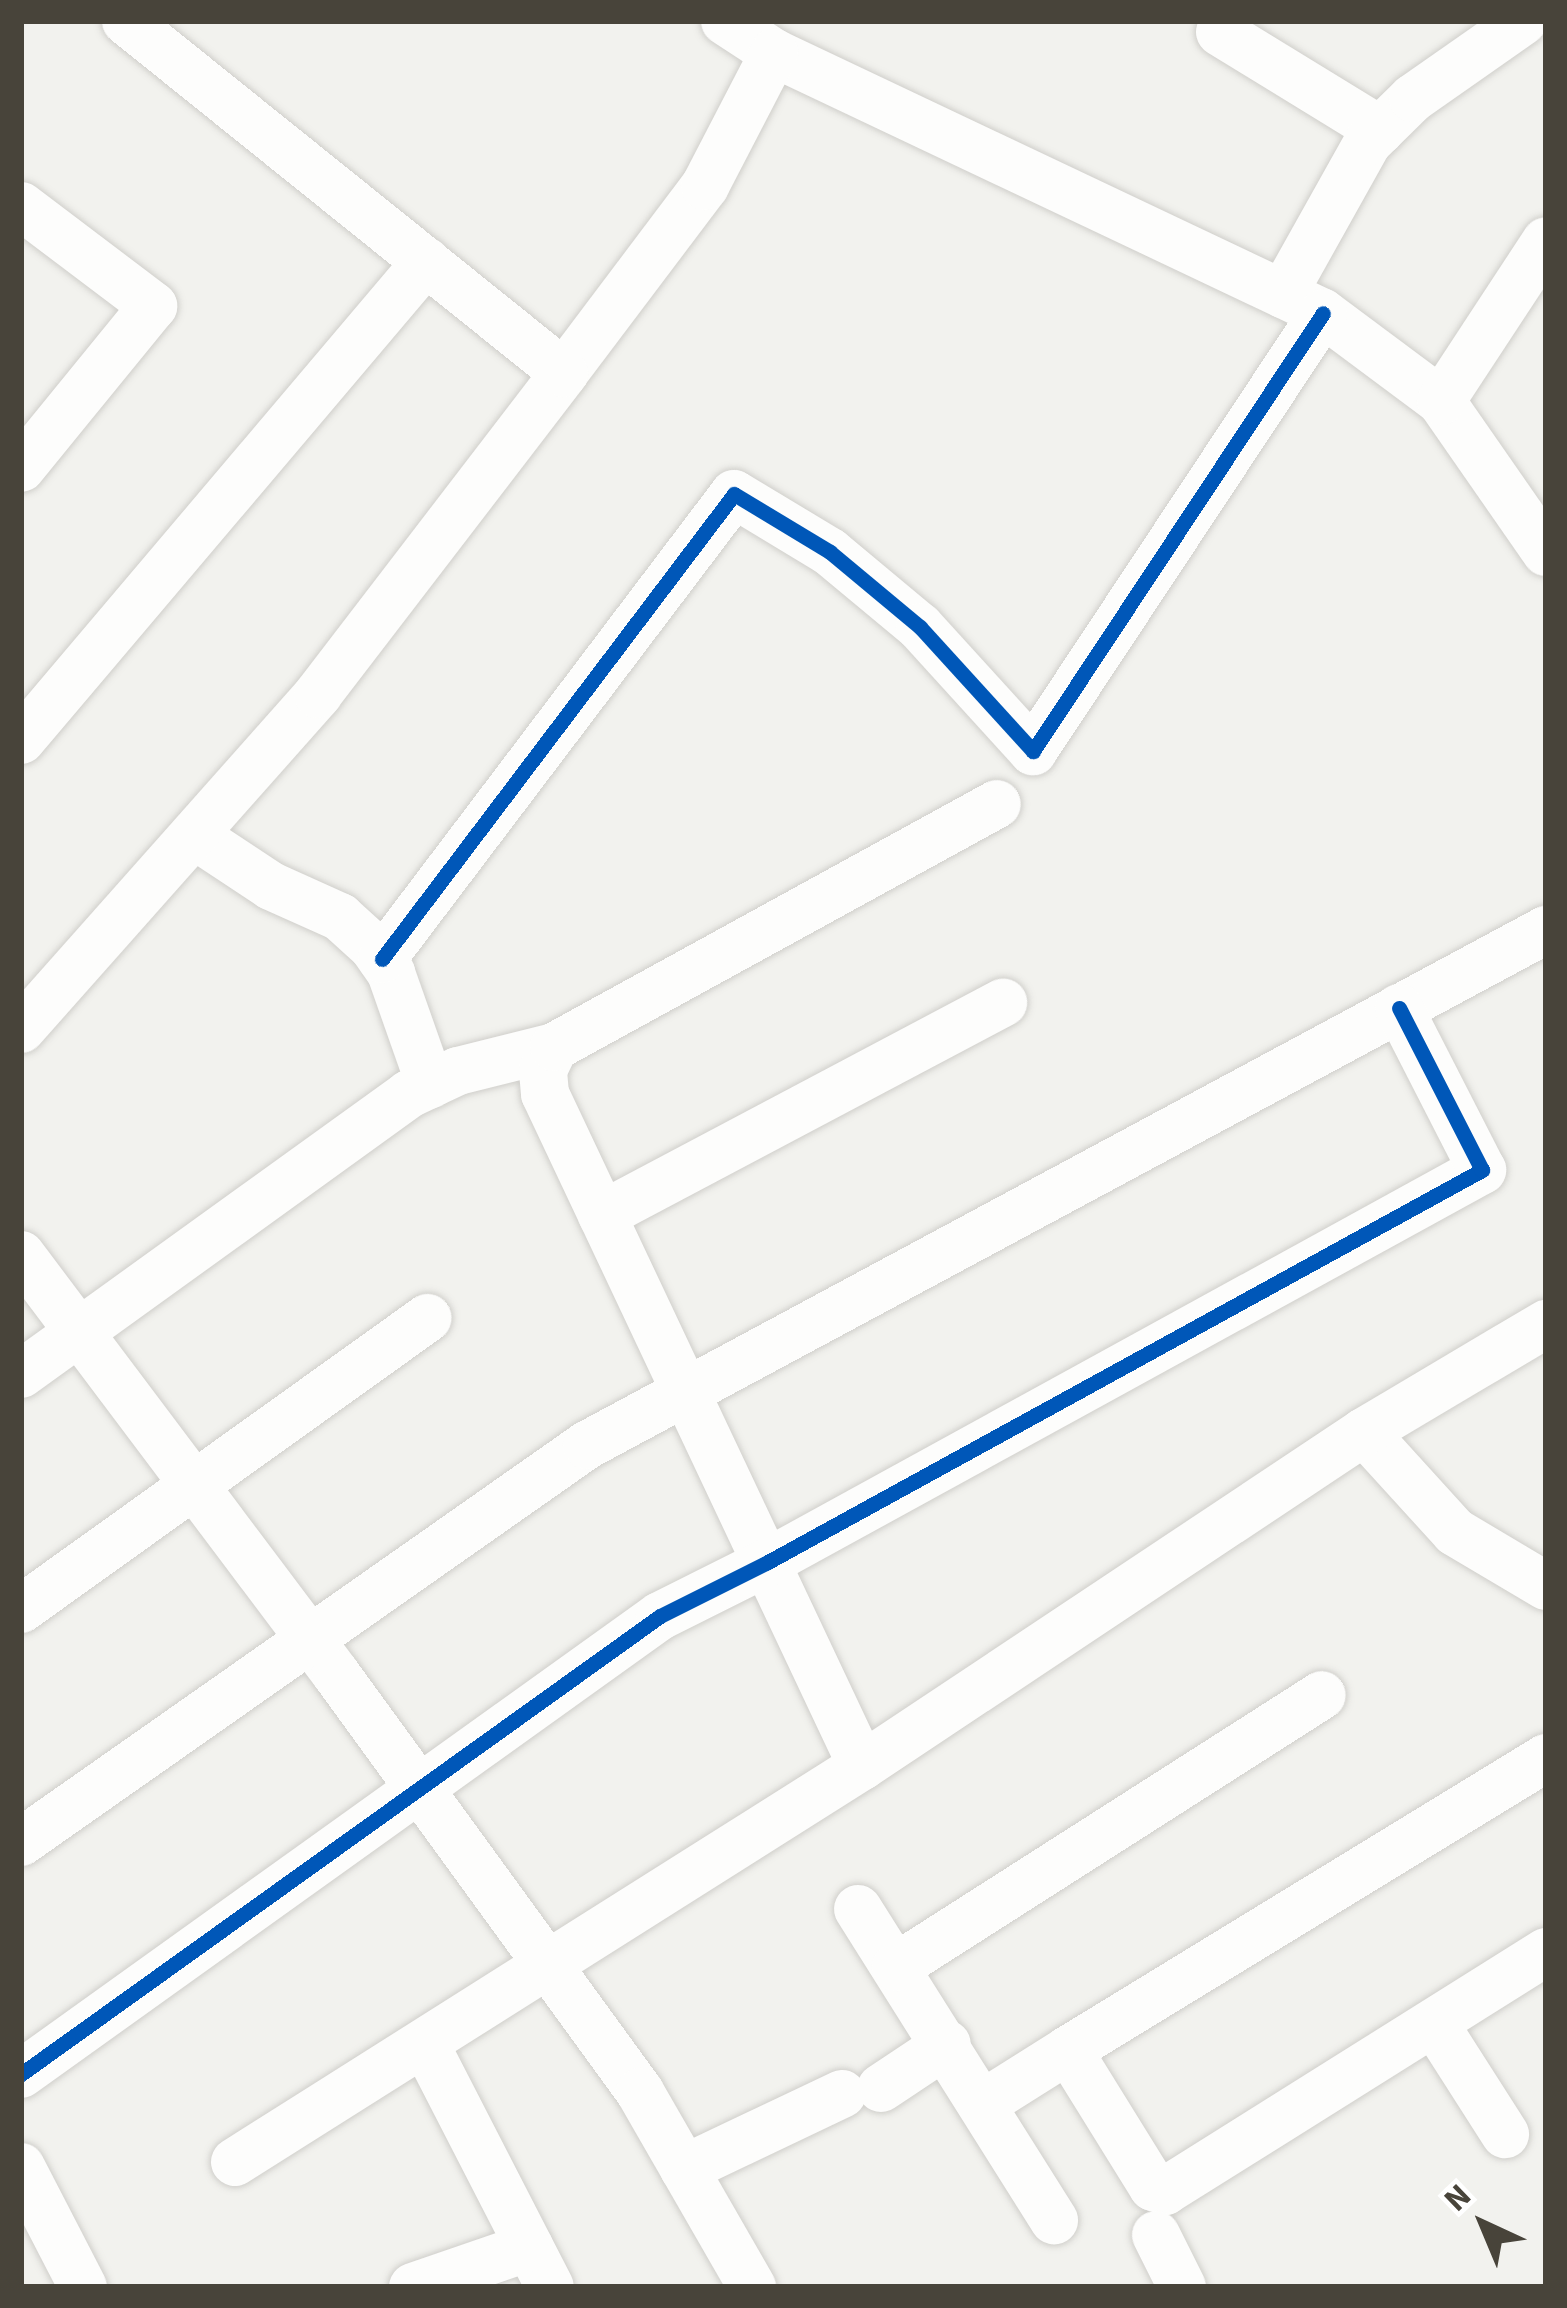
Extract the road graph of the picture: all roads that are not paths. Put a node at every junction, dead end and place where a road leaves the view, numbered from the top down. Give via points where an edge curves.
1 (126, 21) edge
2 (725, 21) edge
3 (1503, 27) edge
4 (1220, 32) dead end
5 (773, 53) junction
6 (1380, 130) junction
7 (21, 206) edge
8 (1546, 241) edge
9 (426, 262) junction
10 (1303, 304) junction
11 (564, 373) junction
12 (1441, 401) junction
13 (21, 469) edge
14 (1546, 550) edge
15 (21, 740) edge
16 (997, 805) dead end
17 (194, 835) junction
18 (1546, 929) edge
19 (382, 958) junction
20 (1003, 1003) dead end
21 (1399, 1008) junction
22 (21, 1029) edge
23 (554, 1047) junction
24 (430, 1084) junction
25 (602, 1215) junction
26 (21, 1255) edge
27 (427, 1318) dead end
28 (1546, 1324) edge
29 (79, 1331) junction
30 (21, 1374) edge
31 (686, 1392) junction
32 (1364, 1432) junction
33 (193, 1482) junction
34 (766, 1564) junction
35 (1546, 1586) edge
36 (21, 1609) edge
37 (309, 1637) junction
38 (1322, 1695) dead end
39 (1546, 1758) edge
40 (862, 1766) junction
41 (422, 1790) junction
42 (21, 1842) edge
43 (858, 1909) dead end
44 (1546, 1952) edge
45 (896, 1966) junction
46 (550, 1967) junction
47 (1435, 2023) junction
48 (425, 2044) junction
49 (947, 2044) junction
50 (1068, 2050) junction
51 (21, 2074) edge
52 (984, 2103) junction
53 (1504, 2134) dead end
54 (235, 2162) dead end
55 (21, 2167) edge
56 (684, 2168) junction
57 (1054, 2220) dead end
58 (1156, 2235) dead end
59 (539, 2267) edge
60 (83, 2287) edge
61 (413, 2287) edge
62 (752, 2287) edge
63 (1182, 2287) edge

1 - 9 street
2 - 5 street
3 - 6 street
4 - 6 street
5 - 10 street
5 - 11 street via 706,186
6 - 10 street via 1368,142
7 - 13 street via 153,306
8 - 12 street
9 - 11 street
9 - 15 street
10 - 12 street
10 - 19 street via 1033,751 920,626 830,552 734,494
11 - 17 street via 318,694
12 - 14 street
16 - 23 street
17 - 19 street via 271,886 340,917
17 - 22 street
18 - 21 street
19 - 24 street
20 - 25 street
21 - 31 street
21 - 34 street via 1482,1170
23 - 24 street
23 - 25 street via 543,1070 545,1094
24 - 29 street
25 - 31 street
26 - 29 street
27 - 33 street
28 - 32 street
29 - 30 street
29 - 33 street
31 - 34 street
31 - 37 street via 587,1444
32 - 35 street via 1455,1532
32 - 40 street
33 - 36 street
33 - 37 street
34 - 40 street
34 - 41 street via 660,1616
37 - 41 street
37 - 42 street
38 - 45 street
39 - 50 street
40 - 46 street
41 - 46 street
41 - 51 street
43 - 45 street
44 - 47 street
45 - 49 street
46 - 48 street
46 - 56 street
47 - 50 street via 1165,2192 1153,2187
47 - 53 street
48 - 54 street
48 - 59 street
49 - 52 street
49 - 56 street
50 - 52 street
52 - 57 street
55 - 60 street
56 - 62 street
58 - 63 street
59 - 61 street

